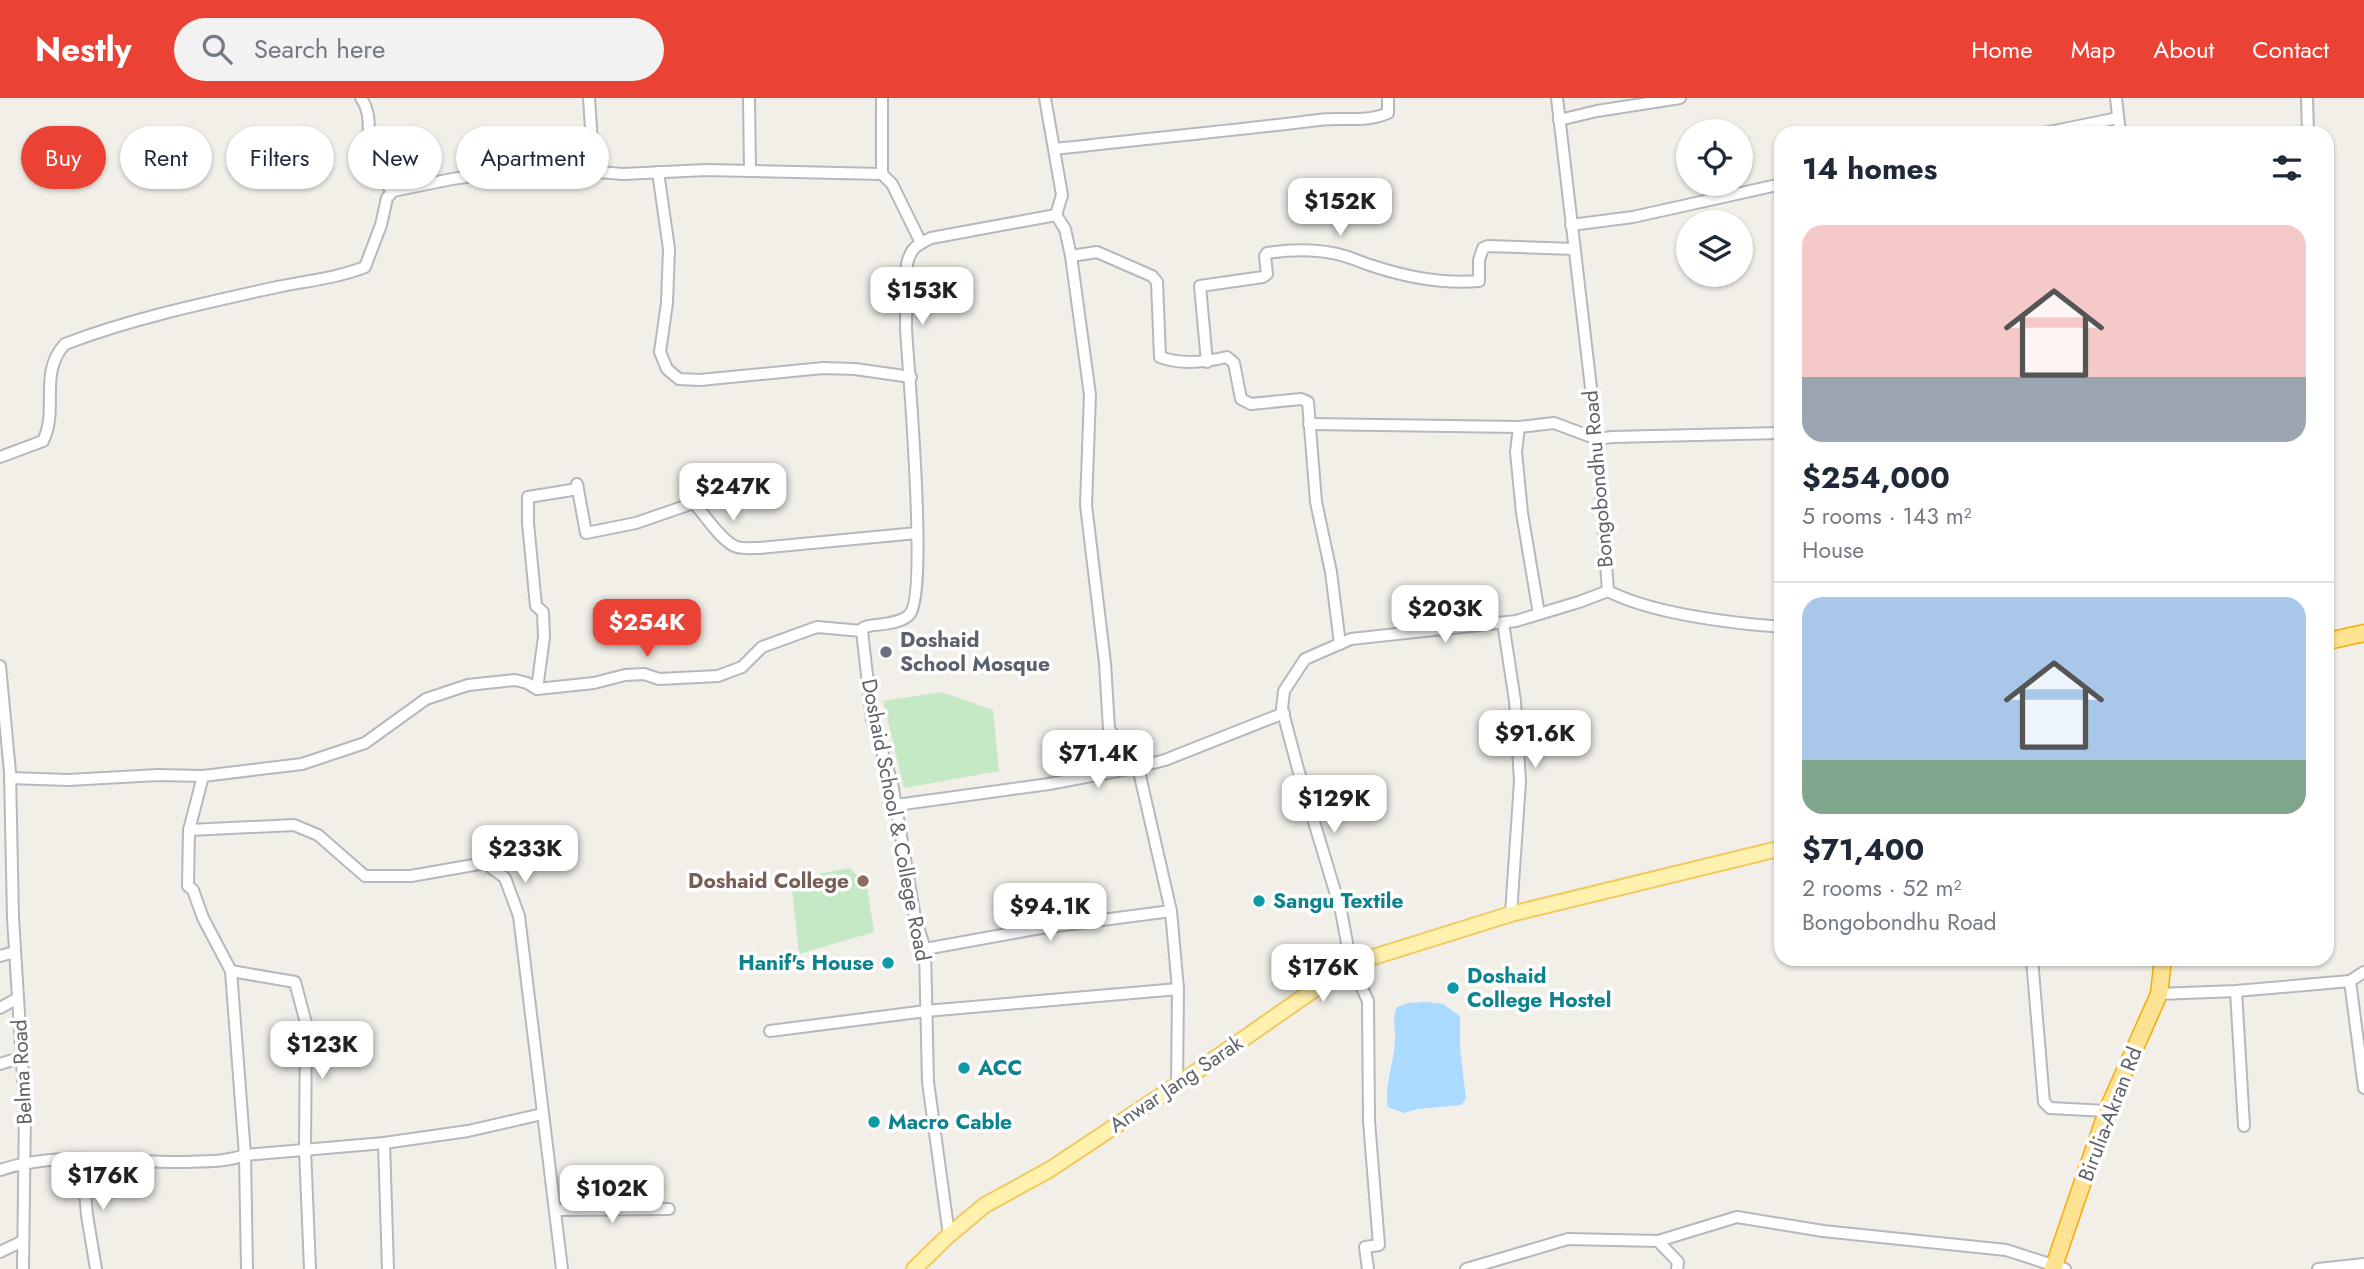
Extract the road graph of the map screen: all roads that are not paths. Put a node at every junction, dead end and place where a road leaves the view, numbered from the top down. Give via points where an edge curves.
1 (361, 98) edge
2 (589, 98) edge
3 (749, 98) edge
4 (882, 98) edge
5 (1045, 98) edge
6 (1388, 98) edge
7 (1556, 98) edge
8 (1679, 98) edge
9 (2116, 98) edge
10 (2307, 98) edge
11 (2118, 118) junction
12 (1559, 120) junction
13 (591, 126) edge
14 (2079, 126) edge
15 (2119, 126) edge
16 (2308, 126) edge
17 (1055, 149) junction
18 (750, 171) junction
19 (609, 172) edge
20 (658, 172) junction
21 (882, 174) junction
22 (456, 177) edge
23 (1774, 186) edge
24 (393, 191) junction
25 (1056, 215) junction
26 (1571, 225) junction
27 (920, 243) junction
28 (1574, 249) junction
29 (1071, 256) junction
30 (1207, 362) junction
31 (911, 377) junction
32 (1310, 424) junction
33 (1519, 427) junction
34 (1774, 433) edge
35 (1597, 439) junction
36 (0, 457) edge
37 (917, 533) junction
38 (1608, 591) junction
39 (1539, 614) junction
40 (1774, 626) edge
41 (1504, 629) dead end
42 (862, 631) junction
43 (2364, 633) edge
44 (2334, 640) edge
45 (1340, 644) junction
46 (0, 666) edge
47 (537, 689) junction
48 (1284, 713) junction
49 (4, 752) edge
50 (1138, 767) junction
51 (203, 776) junction
52 (10, 778) junction
53 (896, 805) junction
54 (189, 831) junction
55 (6, 841) edge
56 (1774, 850) edge
57 (12, 872) junction
58 (0, 877) edge
59 (12, 896) junction
60 (0, 901) edge
61 (1171, 911) junction
62 (1511, 914) junction
63 (13, 923) junction
64 (0, 929) edge
65 (925, 949) junction
66 (15, 952) junction
67 (0, 956) edge
68 (1351, 964) junction
69 (2033, 966) edge
70 (2162, 966) edge
71 (231, 971) junction
72 (2364, 972) edge
73 (2350, 981) junction
74 (1178, 989) junction
75 (2236, 992) junction
76 (2159, 994) junction
77 (18, 998) junction
78 (0, 1007) edge
79 (926, 1012) junction
80 (770, 1031) dead end
81 (22, 1057) junction
82 (0, 1064) edge
83 (1177, 1085) junction
84 (2364, 1088) edge
85 (2107, 1111) junction
86 (542, 1114) junction
87 (2244, 1126) dead end
88 (384, 1143) junction
89 (305, 1149) junction
90 (245, 1155) junction
91 (82, 1158) junction
92 (24, 1162) junction
93 (0, 1170) edge
94 (669, 1209) dead end
95 (555, 1210) junction
96 (949, 1235) junction
97 (23, 1241) junction
98 (1658, 1241) junction
99 (0, 1252) edge
100 (2364, 1264) edge
101 (2057, 1268) edge
102 (23, 1269) edge
103 (96, 1269) edge
104 (247, 1269) edge
105 (310, 1269) edge
106 (388, 1269) edge
107 (562, 1269) edge
108 (914, 1269) edge
109 (1368, 1269) edge
110 (1466, 1269) edge
111 (1677, 1269) edge
112 (2318, 1269) edge

1 - 24 street via 370,117 372,164
2 - 13 street
3 - 18 street
4 - 21 street
5 - 17 street
6 - 17 street via 1388,113 1374,119 1333,118
7 - 12 street, Bongobondhu Road
8 - 12 street
9 - 11 street
10 - 16 street
11 - 14 street
11 - 15 street
12 - 26 street, Bongobondhu Road
17 - 25 street via 1062,195
18 - 20 street
18 - 21 street
19 - 20 street
20 - 31 street via 669,250 660,352 663,363 679,379 823,368
21 - 27 street via 892,184
22 - 24 street
23 - 26 street via 1633,217
24 - 36 street via 365,267 156,315 65,344 50,369 48,430 43,441
25 - 27 street
25 - 29 street via 1065,229
26 - 28 street, Bongobondhu Road
27 - 31 street via 914,246 907,264
28 - 30 street via 1488,246 1479,260 1479,281 1470,282 1429,280 1329,252 1267,253 1263,277 1200,286
28 - 35 street, Bongobondhu Road
29 - 30 street via 1097,252 1152,276 1157,282 1160,357
29 - 50 street via 1090,395 1086,505 1109,730
30 - 32 street via 1227,358 1234,363 1241,399 1251,404 1308,402
31 - 37 street
32 - 33 street
32 - 45 street via 1316,502
33 - 35 street via 1554,423
33 - 39 street via 1516,452 1522,513
34 - 35 street
35 - 38 street, Bongobondhu Road
37 - 42 street via 911,615
37 - 47 street via 739,548 696,505 586,533 578,486 528,497 536,606 543,612
38 - 39 street, Bongobondhu Road
38 - 40 street via 1626,600 1693,615
39 - 45 street, Bongobondhu Road
41 - 62 street via 1520,781
42 - 47 street via 817,627 762,647 742,667 718,676 659,680 644,674 625,675
42 - 53 street, Doshaid School & College Road via 872,719
43 - 44 highway
45 - 48 street, Bongobondhu Road via 1305,659 1284,691
46 - 49 street, Belma Road
47 - 51 street via 527,682 468,685 426,699 365,743 302,764
48 - 50 street
48 - 68 street via 1341,911
49 - 52 street, Belma Road
50 - 53 street
50 - 61 street
51 - 52 street
51 - 54 street
52 - 55 street, Belma Road
53 - 65 street, Doshaid School & College Road via 915,918
54 - 71 street via 188,886
54 - 86 street via 294,825 318,835 365,876 411,876 485,863 505,878 519,916
55 - 57 street, Belma Road
56 - 62 main road, Anwar Jang Sarak
57 - 58 street
57 - 59 street, Belma Road
59 - 60 street
59 - 63 street, Belma Road
61 - 65 street
61 - 74 street
62 - 68 main road, Anwar Jang Sarak
63 - 64 street
63 - 66 street, Belma Road
65 - 79 street, Doshaid School & College Road
66 - 67 street
66 - 77 street, Belma Road
68 - 83 main road, Anwar Jang Sarak
68 - 109 street via 1368,1000 1369,1121 1379,1245 1365,1247
69 - 85 street via 2044,1102 2050,1108
70 - 76 highway, Birulia-Akran Rd
71 - 89 street via 295,982 306,1023
71 - 90 street
72 - 73 street
73 - 75 street
73 - 84 street
74 - 79 street
74 - 83 street
75 - 76 street
75 - 87 street
76 - 85 highway, Birulia-Akran Rd
77 - 78 street
77 - 81 street, Belma Road
79 - 80 street
79 - 96 street, Doshaid School & College Road via 932,1122
81 - 82 street
81 - 92 street, Belma Road
83 - 96 main road, Anwar Jang Sarak via 1049,1170 985,1205
85 - 101 highway, Birulia-Akran Rd
86 - 88 street
86 - 95 street
88 - 89 street
88 - 106 street
89 - 90 street
89 - 105 street
90 - 91 street via 229,1161 156,1163
90 - 104 street
91 - 92 street
91 - 103 street
92 - 93 street
92 - 97 street, Belma Road
94 - 95 street
95 - 107 street
96 - 108 main road, Anwar Jang Sarak
97 - 99 street
97 - 102 street, Belma Road
98 - 101 street via 1737,1217 2006,1250
98 - 110 street via 1568,1239
98 - 111 street via 1678,1262
100 - 112 street

